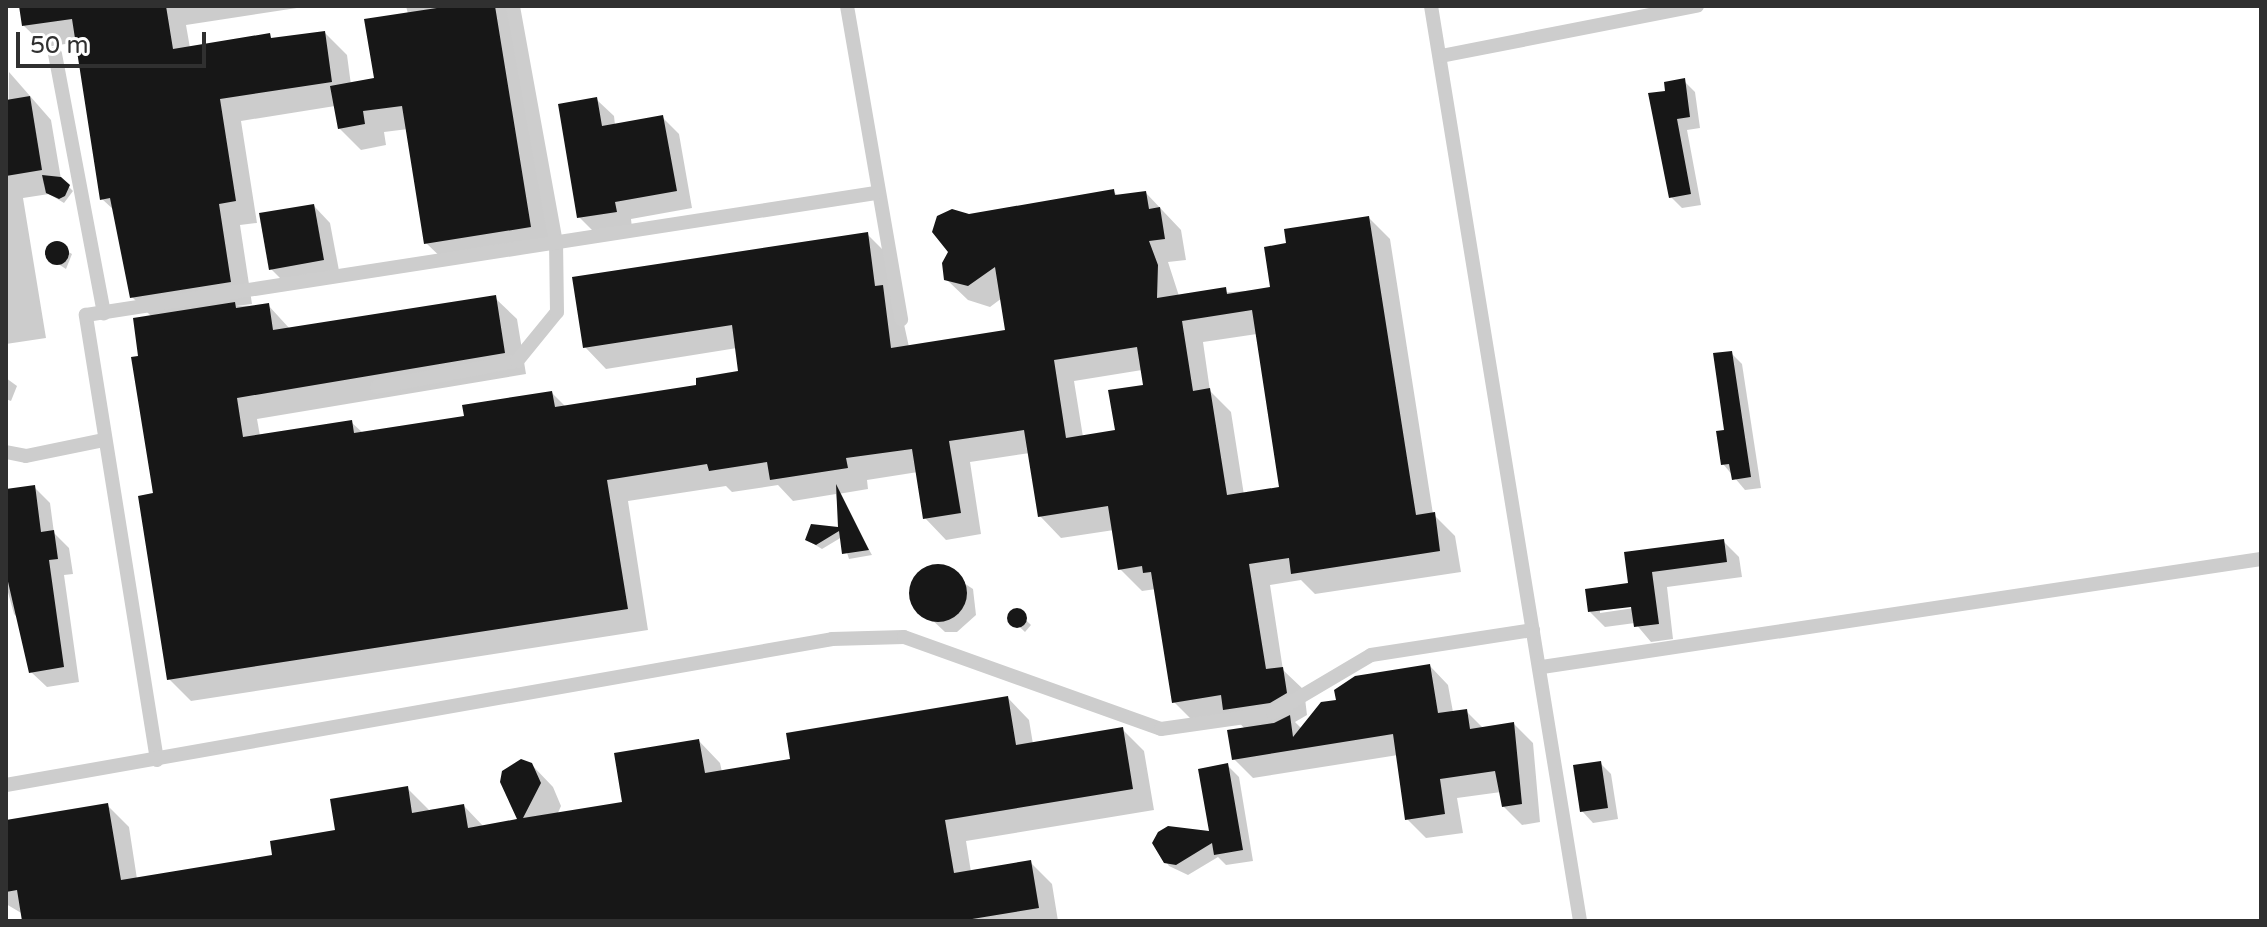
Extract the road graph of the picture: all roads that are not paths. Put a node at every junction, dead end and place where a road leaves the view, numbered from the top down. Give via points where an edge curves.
1 (513, 6) edge
2 (847, 6) edge
3 (1431, 6) edge
4 (1697, 6) edge
5 (55, 54) dead end
6 (1441, 56) junction
7 (876, 193) junction
8 (556, 243) junction
9 (104, 313) junction
10 (901, 319) dead end
11 (377, 387) dead end
12 (104, 440) junction
13 (6, 452) edge
14 (2261, 559) edge
15 (1533, 630) junction
16 (1542, 667) junction
17 (157, 760) junction
18 (6, 785) edge
19 (1580, 921) edge

1 - 8 lane
2 - 7 lane
3 - 6 lane
4 - 6 lane
5 - 9 lane
6 - 15 lane
7 - 8 lane
7 - 10 lane
8 - 9 lane
8 - 11 lane via 557,312 517,361
9 - 12 lane via 86,315
12 - 13 lane via 26,456
12 - 17 lane
14 - 16 lane
15 - 16 lane
15 - 17 lane via 1371,655 1273,713 1161,729 919,642 889,637 832,639
16 - 19 lane
17 - 18 lane

